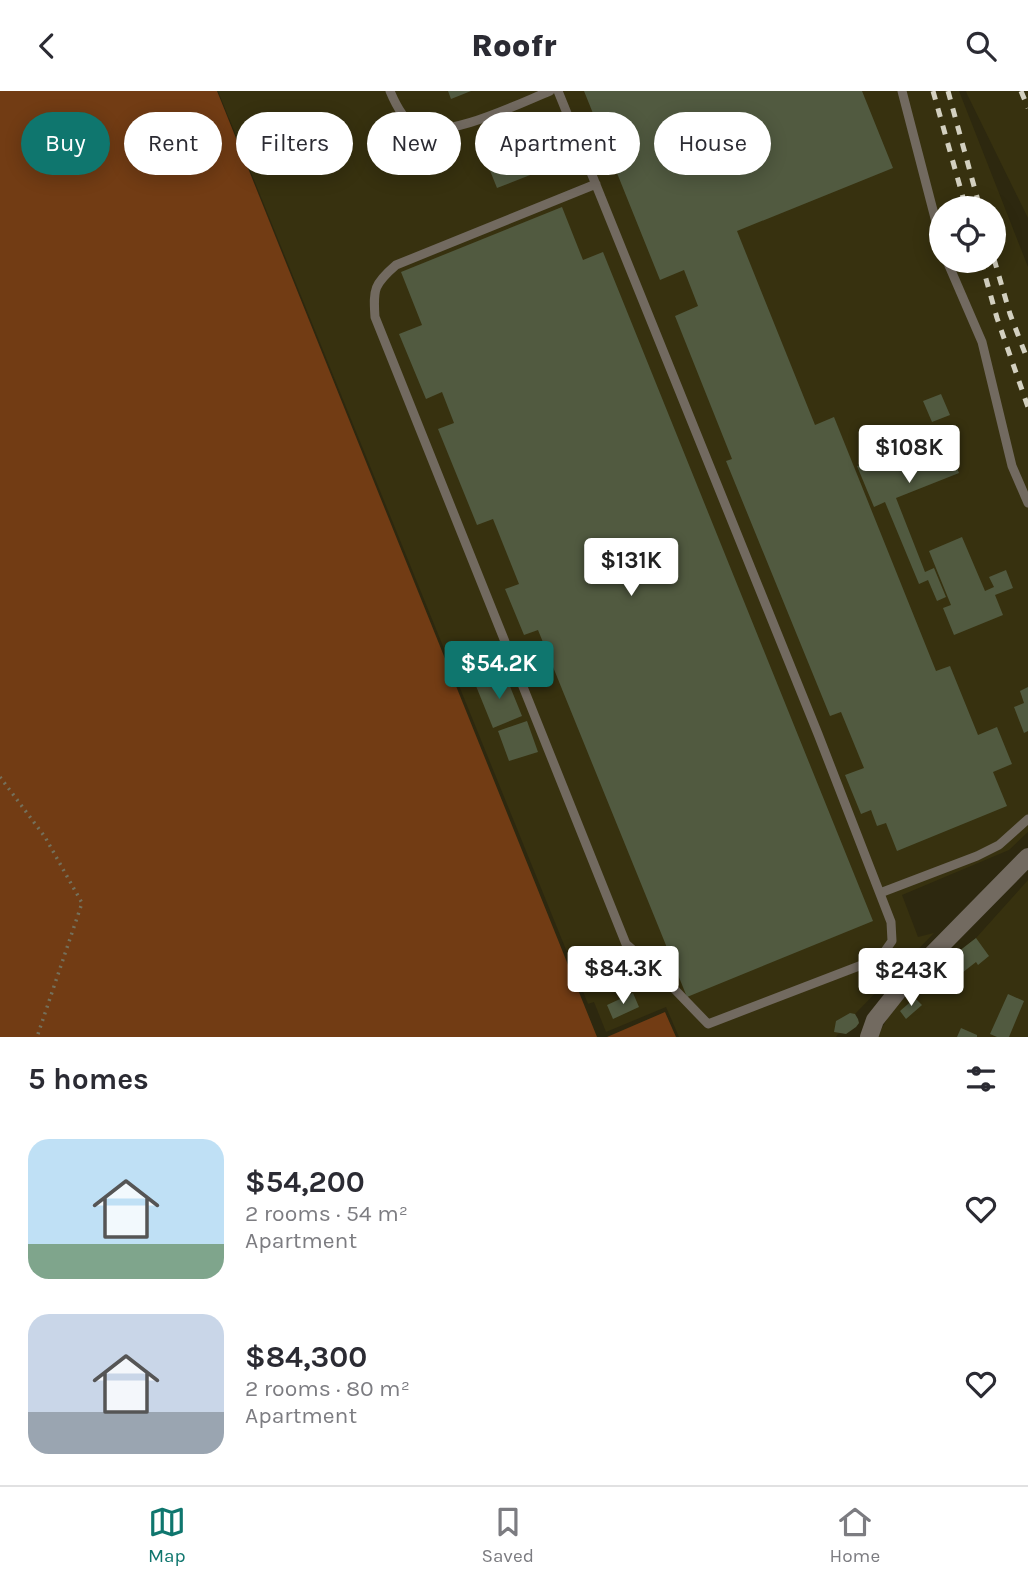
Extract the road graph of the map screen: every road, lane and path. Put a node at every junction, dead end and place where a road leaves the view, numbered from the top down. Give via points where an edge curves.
1 (390, 91) edge
2 (550, 91) edge
3 (558, 91) edge
4 (902, 91) edge
5 (596, 184) junction
6 (929, 196) edge
7 (952, 273) edge
8 (1028, 503) edge
9 (0, 777) edge
10 (1028, 819) edge
11 (1028, 857) edge
12 (880, 893) junction
13 (880, 958) junction
14 (906, 981) junction
15 (37, 1037) edge
16 (869, 1037) edge

1 - 2 lane via 413,125 429,131 450,129
3 - 5 lane
4 - 6 lane
5 - 12 lane
5 - 13 lane via 396,265 379,279 373,293 375,317 626,944 708,1024
7 - 8 lane via 982,342 1012,465
9 - 15 path via 45,837 82,903
10 - 12 lane via 999,845
11 - 14 street
12 - 13 lane via 891,922 892,941
13 - 14 lane
14 - 16 street via 875,1020

